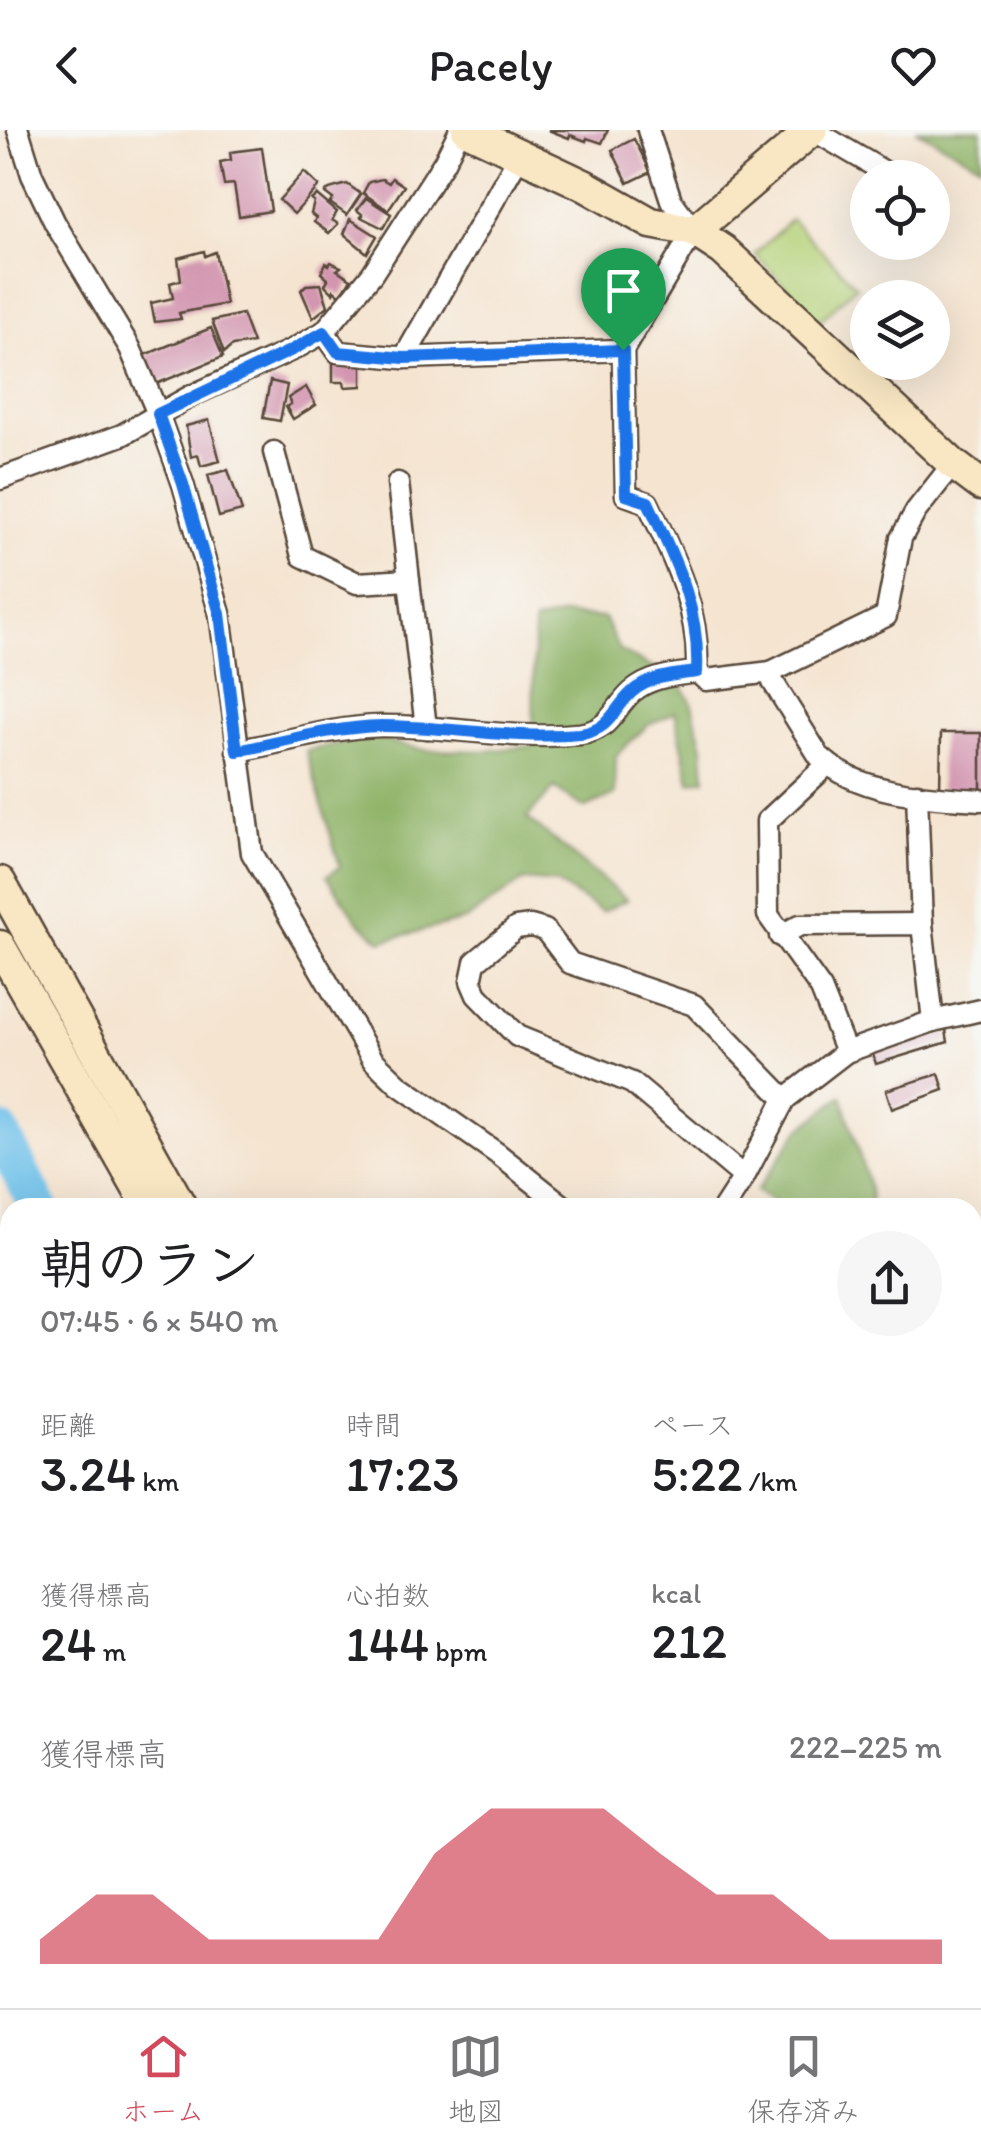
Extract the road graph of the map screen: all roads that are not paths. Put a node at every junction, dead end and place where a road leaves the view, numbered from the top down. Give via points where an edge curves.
1 (18, 130) edge
2 (463, 130) edge
3 (648, 130) edge
4 (812, 130) edge
5 (519, 156) junction
6 (864, 160) edge
7 (694, 231) junction
8 (324, 332) junction
9 (623, 350) junction
10 (404, 358) junction
11 (158, 414) junction
12 (274, 452) dead end
13 (953, 464) junction
14 (0, 480) edge
15 (398, 483) dead end
16 (981, 485) edge
17 (409, 580) junction
18 (697, 672) junction
19 (771, 672) junction
20 (426, 728) junction
21 (237, 751) junction
22 (828, 764) junction
23 (917, 794) junction
24 (981, 800) edge
25 (0, 882) edge
26 (922, 924) junction
27 (780, 936) junction
28 (0, 946) edge
29 (981, 1010) edge
30 (933, 1021) junction
31 (846, 1052) junction
32 (785, 1099) junction
33 (744, 1177) junction
34 (142, 1198) edge
35 (176, 1198) edge
36 (553, 1198) edge
37 (730, 1198) edge

1 - 11 street via 54,223 130,348
2 - 5 street
2 - 8 street via 372,274
3 - 7 street via 671,200
4 - 6 street
4 - 7 street
5 - 7 street via 651,223
5 - 10 street
7 - 9 street
7 - 13 street via 723,250
8 - 10 street via 338,352
8 - 11 street
9 - 10 street
9 - 18 street via 626,495 648,502 667,543 694,612
11 - 14 street via 122,435
11 - 21 street via 220,614
12 - 17 street via 302,556 357,583
13 - 16 street
13 - 19 street via 900,538 886,616
15 - 17 street
17 - 20 street
18 - 19 street via 706,680
18 - 20 street via 660,676 632,692 608,723 584,734
19 - 22 street
20 - 21 street via 358,728
21 - 36 street via 252,853 373,1060
22 - 23 street via 862,782
22 - 27 street via 767,820 768,915
23 - 24 street
23 - 26 street
25 - 35 street
26 - 27 street via 800,925
26 - 30 street
27 - 31 street via 821,989
28 - 34 street
29 - 30 street
30 - 31 street
31 - 32 street
32 - 33 street
32 - 33 street via 694,1006 570,963 545,930 516,928 475,962 471,981 477,995 516,1036 632,1083
33 - 37 street

